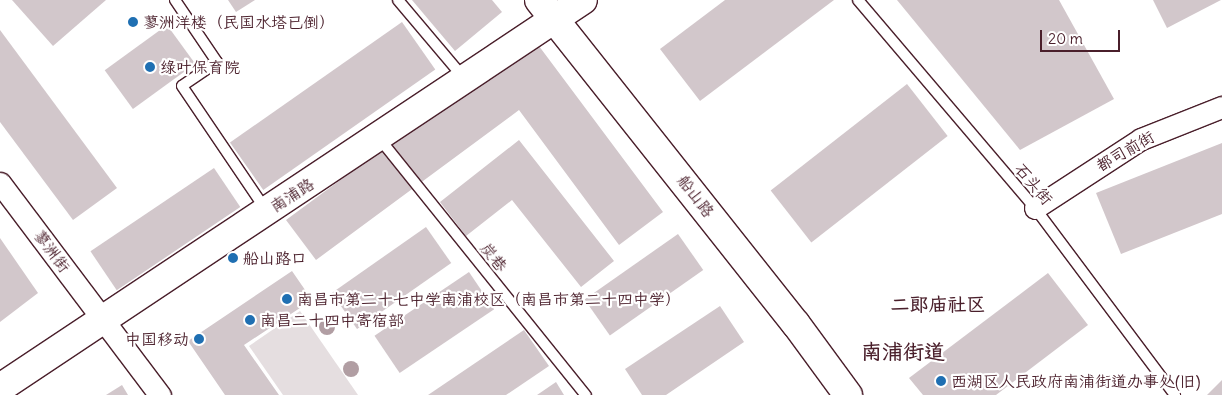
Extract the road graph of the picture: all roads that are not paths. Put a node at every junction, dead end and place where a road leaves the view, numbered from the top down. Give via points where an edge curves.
1 (175, 0) edge
2 (398, 0) edge
3 (582, 0) edge
4 (858, 0) edge
5 (548, 10) edge
6 (465, 80) junction
7 (1222, 107) edge
8 (378, 138) junction
9 (0, 183) edge
10 (1035, 208) junction
11 (267, 211) junction
12 (103, 319) junction
13 (0, 388) edge
14 (160, 395) edge
15 (586, 395) edge
16 (848, 395) edge
17 (1175, 395) edge

1 - 11 lane via 217,62 182,86
2 - 6 lane
3 - 5 street, 南浦路
4 - 10 lane, 石头街
5 - 6 street, 南浦路
5 - 16 street, 船山路
6 - 8 street, 南浦路
7 - 10 street, 都司前街 via 1142,139
8 - 11 street, 南浦路
8 - 15 lane, 炭巷
9 - 12 street, 蓼洲街
10 - 17 lane, 石头街
11 - 12 street, 南浦路
12 - 13 street, 南浦路
12 - 14 street, 蓼洲街

